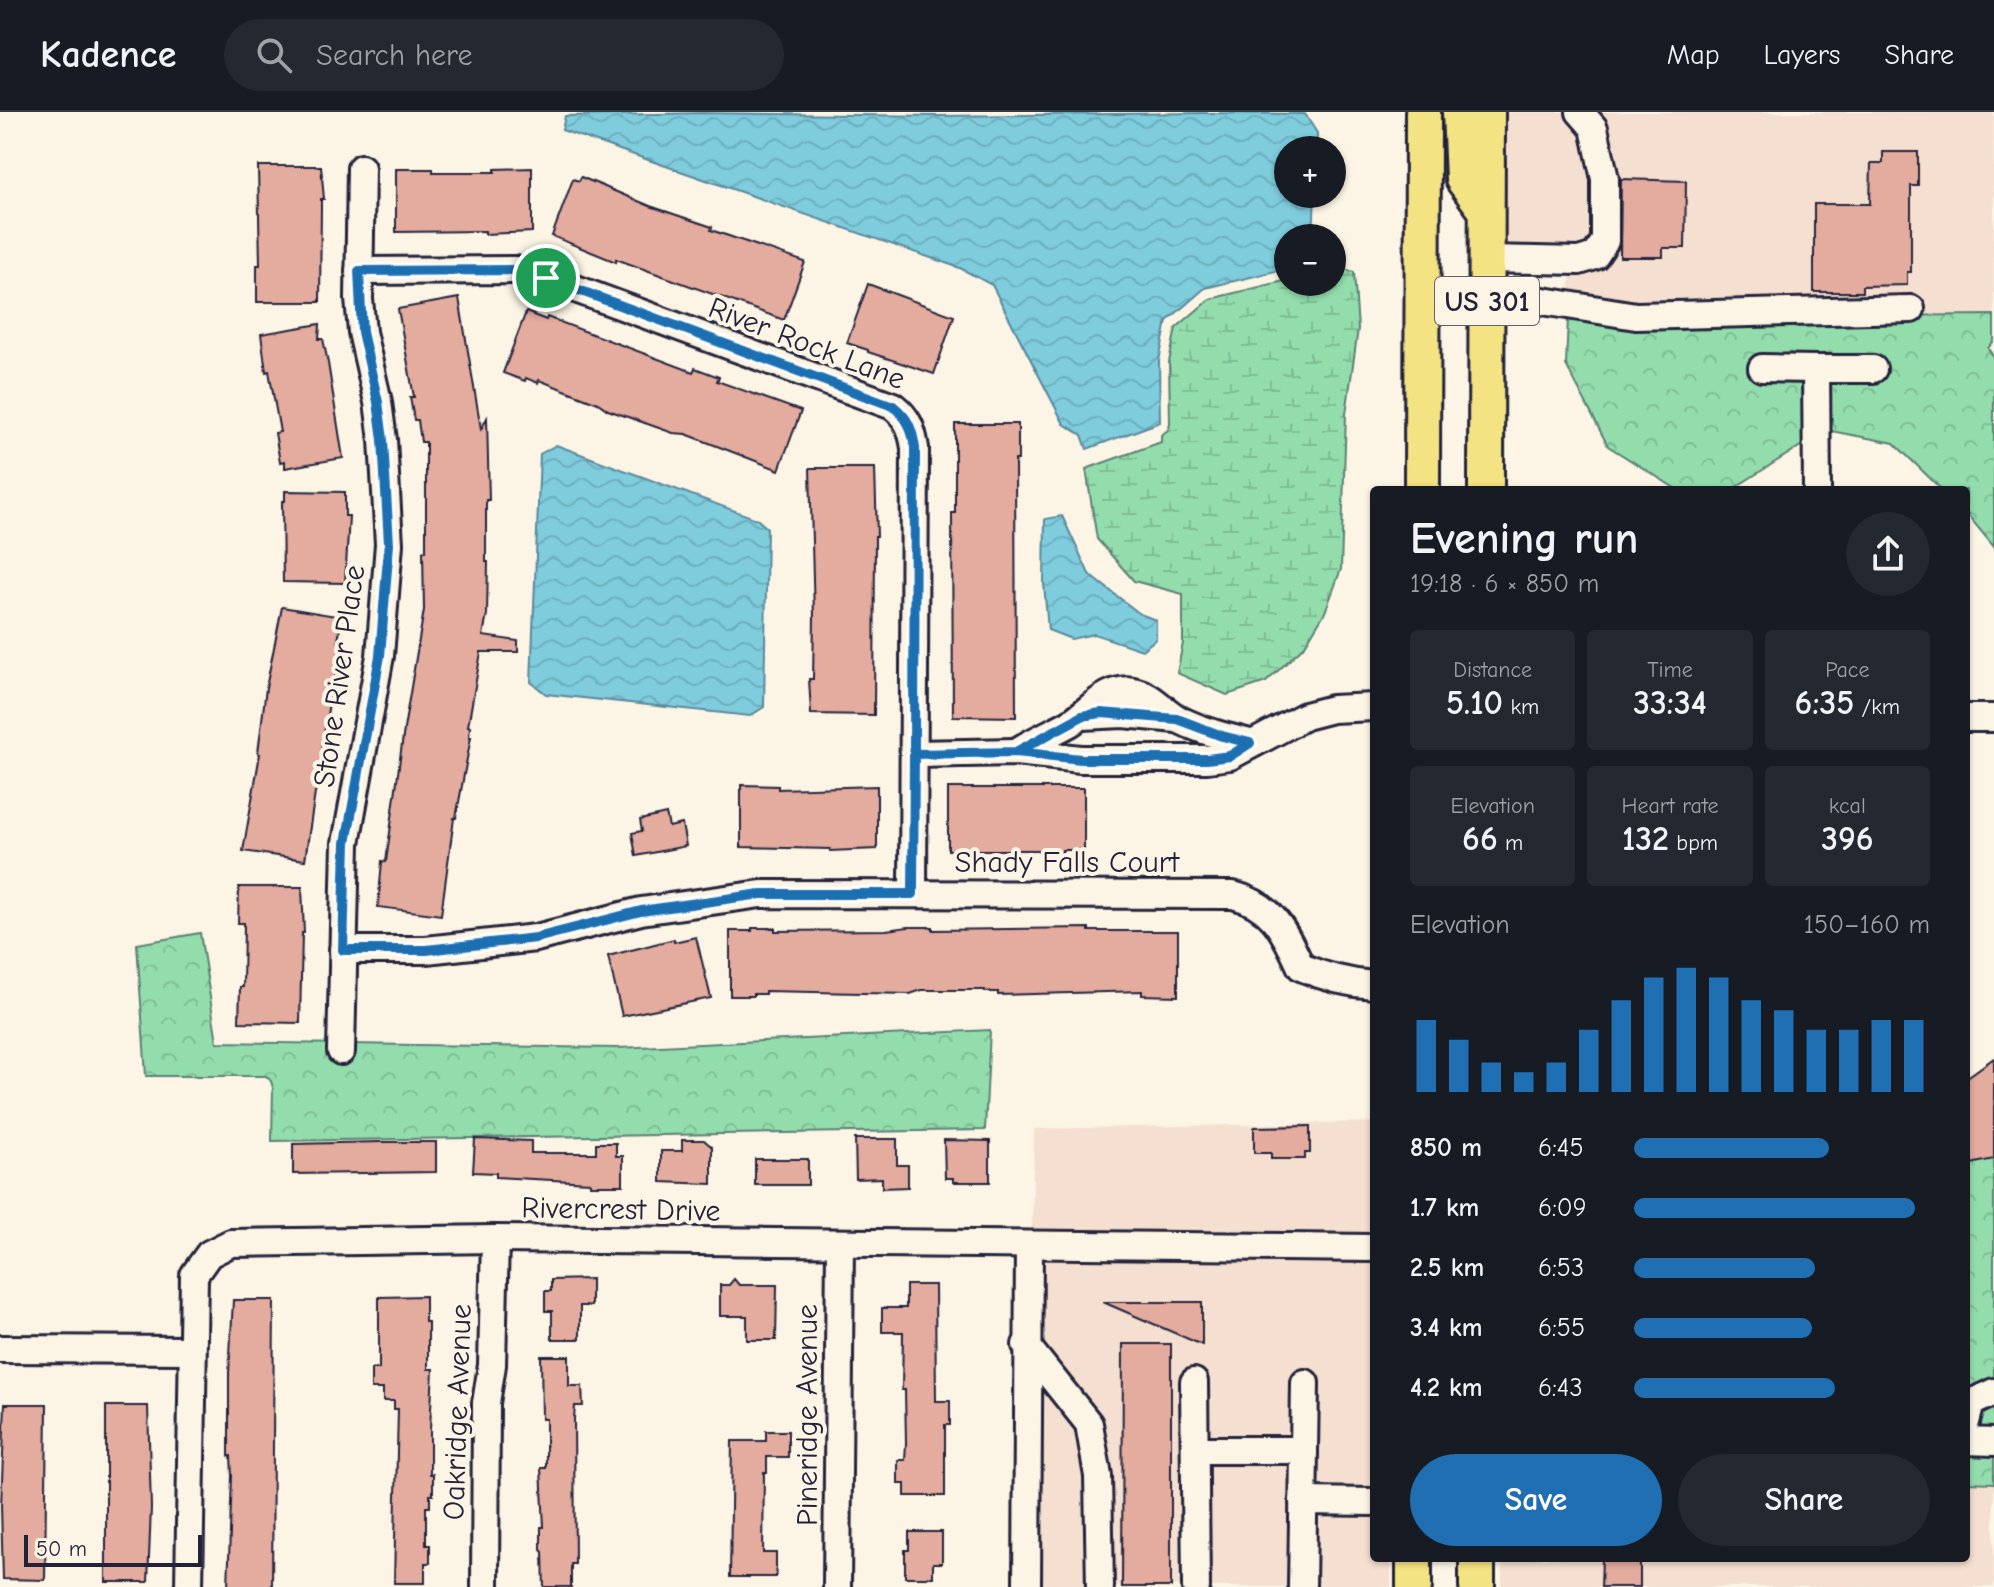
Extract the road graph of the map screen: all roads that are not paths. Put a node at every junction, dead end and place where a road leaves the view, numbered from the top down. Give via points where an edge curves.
1 (1423, 112) edge
2 (1460, 112) edge
3 (1487, 112) edge
4 (1580, 112) edge
5 (361, 168) dead end
6 (1486, 210) junction
7 (359, 271) junction
8 (1487, 276) junction
9 (1911, 309) dead end
10 (1762, 368) dead end
11 (1816, 369) junction
12 (1873, 369) dead end
13 (1422, 486) edge
14 (1486, 486) edge
15 (1817, 486) edge
16 (1370, 707) edge
17 (1092, 714) junction
18 (1970, 718) edge
19 (1994, 718) edge
20 (1250, 743) junction
21 (1016, 752) junction
22 (914, 754) junction
23 (1110, 759) junction
24 (913, 894) junction
25 (343, 950) junction
26 (1370, 985) edge
27 (341, 1051) dead end
28 (495, 1239) junction
29 (840, 1244) junction
30 (1029, 1245) junction
31 (1370, 1248) edge
32 (1026, 1345) junction
33 (0, 1349) edge
34 (192, 1350) junction
35 (1194, 1382) dead end
36 (1305, 1383) dead end
37 (1994, 1392) edge
38 (1970, 1407) edge
39 (1970, 1441) edge
40 (1994, 1442) edge
41 (1195, 1450) junction
42 (1304, 1450) junction
43 (1303, 1501) junction
44 (1370, 1502) edge
45 (1477, 1562) edge
46 (189, 1587) edge
47 (485, 1587) edge
48 (837, 1587) edge
49 (1027, 1587) edge
50 (1100, 1587) edge
51 (1196, 1587) edge
52 (1302, 1587) edge
53 (1477, 1587) edge

1 - 13 main road, US 301
2 - 6 main road via 1463,179
3 - 6 main road, US 301
4 - 8 street via 1594,128 1605,179 1605,241 1595,256 1579,261
5 - 7 street, Stone River Place
6 - 8 main road, US 301
7 - 22 street, River Rock Lane via 515,270 546,278 893,406 906,416 915,448
7 - 25 street, Stone River Place via 362,332 383,440 389,544 380,656 346,843
8 - 9 street via 1636,316
8 - 14 main road, US 301
10 - 11 street
11 - 12 street
11 - 15 street
16 - 20 street via 1319,712
17 - 20 street via 1108,696 1134,691 1177,719
17 - 21 street
17 - 23 street
18 - 19 street
20 - 23 street via 1230,756 1207,759
21 - 22 street
21 - 23 street
22 - 24 street, River Rock Lane
24 - 25 street, Shady Falls Court via 761,894 641,911 524,940 426,950
24 - 26 street, Shady Falls Court via 1233,895 1255,900 1267,912 1301,967 1338,981
25 - 27 street, Stone River Place
28 - 29 street, Rivercrest Drive
28 - 34 street, Rivercrest Drive via 248,1241 218,1248 194,1275
28 - 47 street, Oakridge Avenue via 486,1403
29 - 30 street, Rivercrest Drive
29 - 48 street, Pineridge Avenue
30 - 31 street, Rivercrest Drive
30 - 32 street
32 - 49 street
32 - 50 street via 1089,1424 1098,1476
33 - 34 street
34 - 46 street, Rivercrest Drive
35 - 41 street
36 - 42 street
37 - 38 street
39 - 40 street
41 - 42 street
41 - 51 street
42 - 43 street
43 - 44 street
43 - 52 street
45 - 53 main road

